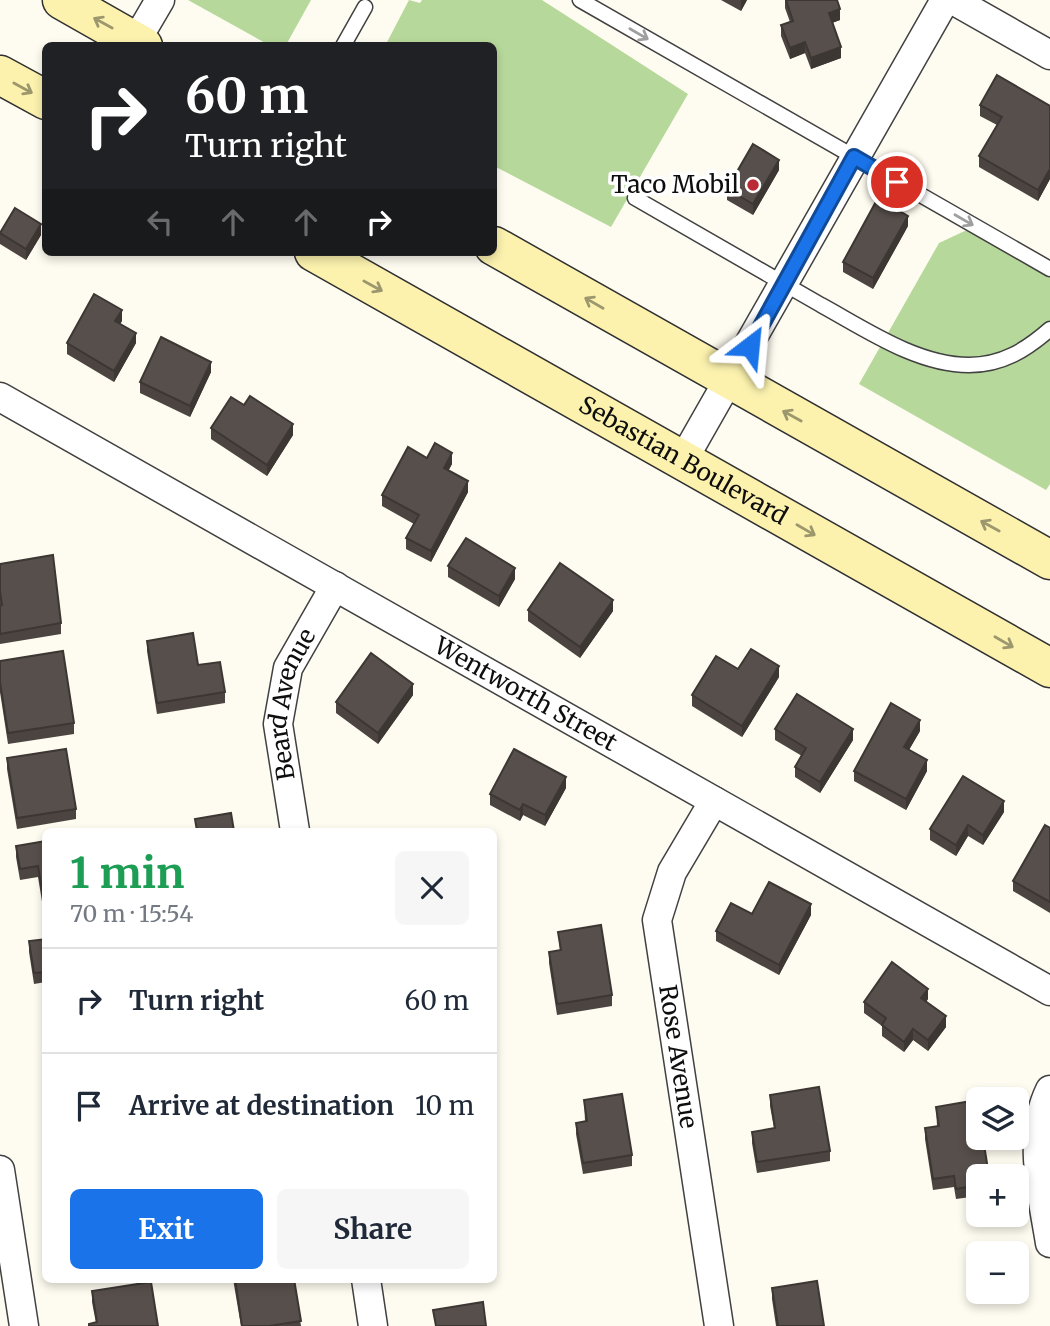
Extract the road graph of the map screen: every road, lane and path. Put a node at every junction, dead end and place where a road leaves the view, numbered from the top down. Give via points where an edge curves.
1 (62, 0) edge
2 (160, 0) edge
3 (580, 0) edge
4 (945, 0) edge
5 (953, 0) edge
6 (365, 7) dead end
7 (137, 42) edge
8 (139, 42) edge
9 (346, 42) edge
10 (1050, 55) edge
11 (0, 75) edge
12 (42, 98) edge
13 (854, 157) junction
14 (635, 198) dead end
15 (497, 248) edge
16 (321, 256) edge
17 (1050, 269) edge
18 (783, 284) junction
19 (1050, 329) edge
20 (729, 381) junction
21 (0, 397) edge
22 (683, 460) junction
23 (1050, 559) edge
24 (335, 586) junction
25 (1050, 668) edge
26 (714, 801) junction
27 (295, 828) edge
28 (1050, 991) edge
29 (1050, 1090) edge
30 (0, 1170) edge
31 (1050, 1242) edge
32 (367, 1283) edge
33 (24, 1326) edge
34 (373, 1326) edge
35 (719, 1326) edge

7 -> 1 main road
2 - 8 street
3 -> 13 lane
4 - 13 street
5 - 10 street
6 - 9 lane
11 -> 12 main road
13 -> 17 lane
13 - 18 street
14 - 18 lane
20 -> 15 main road
16 -> 22 main road, Sebastian Boulevard
18 - 19 lane via 921,356 968,365 1008,360
18 - 20 street
20 - 22 street
23 -> 20 main road
21 - 24 street, Wentworth Street
22 -> 25 main road, Sebastian Boulevard
24 - 26 street, Wentworth Street
24 - 27 street, Beard Avenue via 288,668 278,724
26 - 28 street, Wentworth Street
26 - 35 street, Rose Avenue via 672,872 657,920
29 - 31 street via 1039,1111 1038,1166
30 - 33 street
32 - 34 street

